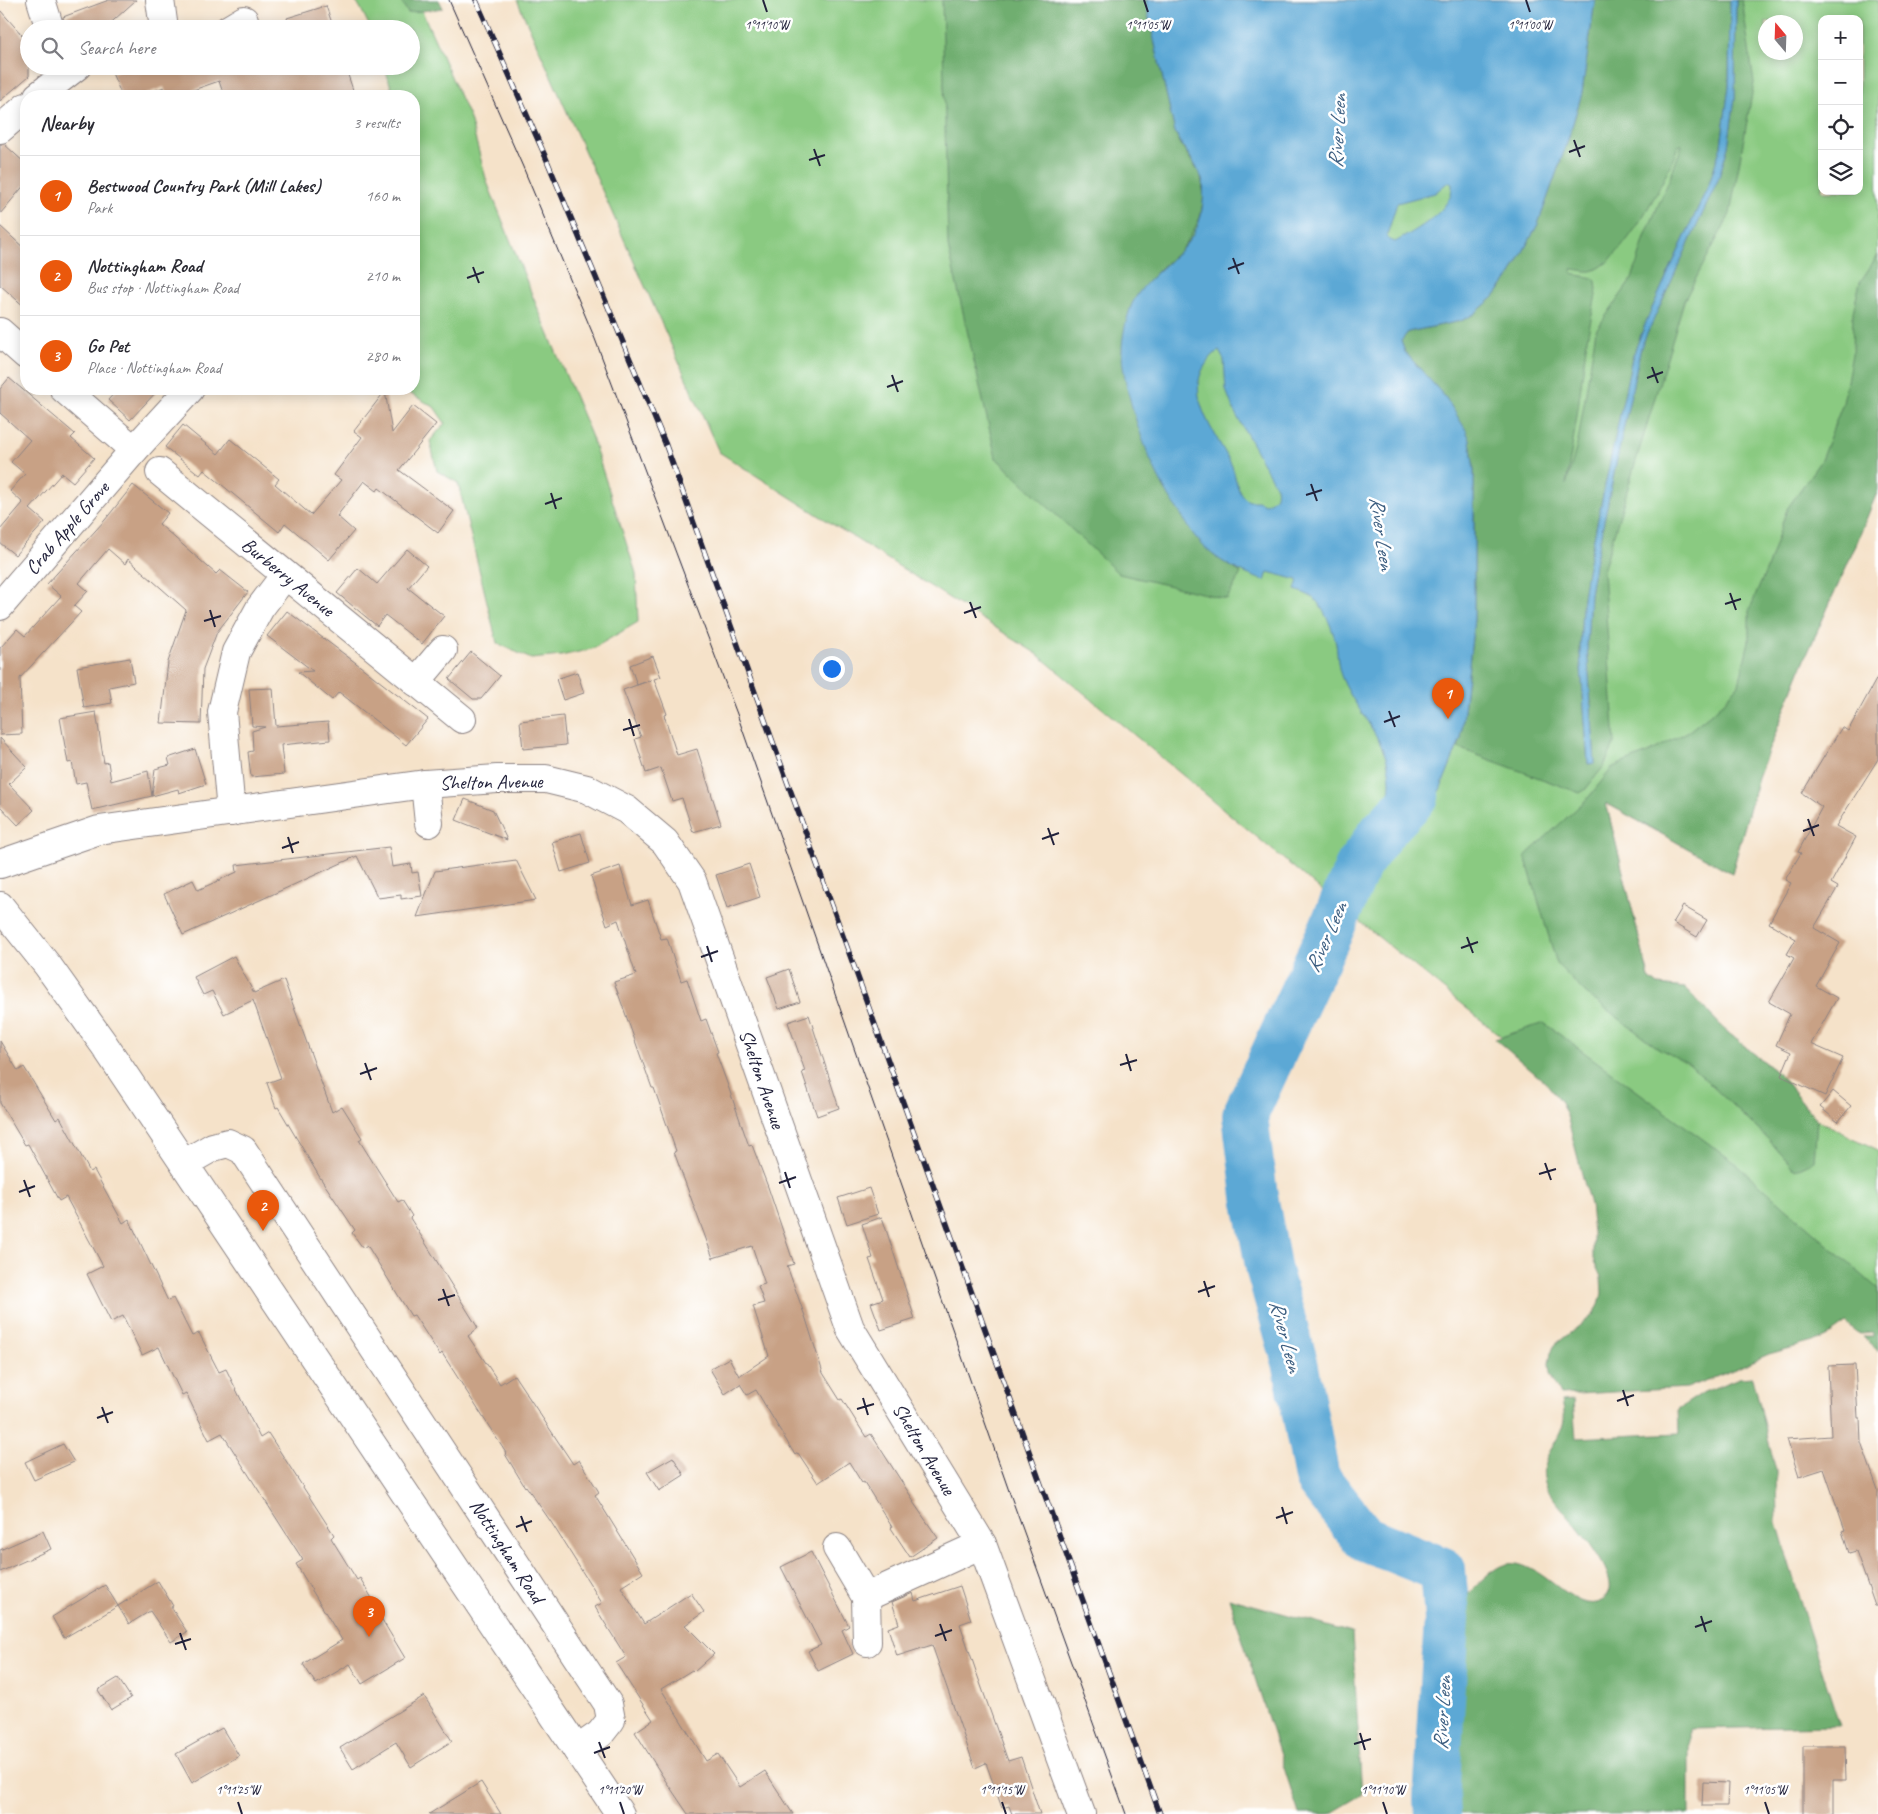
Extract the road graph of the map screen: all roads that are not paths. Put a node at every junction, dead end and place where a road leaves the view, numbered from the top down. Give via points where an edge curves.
1 (41, 0) edge
2 (160, 0) edge
3 (47, 20) edge
4 (163, 20) edge
5 (64, 75) edge
6 (45, 90) edge
7 (20, 111) edge
8 (0, 129) edge
9 (0, 332) edge
10 (20, 350) edge
11 (71, 395) edge
12 (184, 395) edge
13 (134, 450) junction
14 (160, 472) dead end
15 (285, 575) junction
16 (0, 606) edge
17 (443, 650) dead end
18 (416, 682) junction
19 (462, 719) dead end
20 (425, 784) junction
21 (231, 812) junction
22 (430, 823) dead end
23 (0, 864) edge
24 (0, 906) edge
25 (185, 1163) junction
26 (982, 1544) junction
27 (838, 1548) dead end
28 (866, 1597) junction
29 (867, 1642) dead end
30 (577, 1750) junction
31 (620, 1814) edge
32 (1081, 1814) edge

1 - 3 street
2 - 4 street
5 - 6 street
7 - 8 street
9 - 10 street
11 - 13 street
12 - 13 street, Crab Apple Grove
13 - 16 street, Crab Apple Grove
14 - 15 street, Burberry Avenue
15 - 18 street, Burberry Avenue
15 - 21 street via 260,608 236,652 222,712
17 - 18 street
18 - 19 street, Burberry Avenue
20 - 21 street, Shelton Avenue
20 - 22 street, Shelton Avenue
20 - 26 street, Shelton Avenue via 497,778 546,780 579,787 628,810 665,842 692,881 850,1328
21 - 23 street, Shelton Avenue via 99,830
24 - 25 street via 104,1042
25 - 30 street
25 - 30 street, Nottingham Road via 213,1147 228,1143 243,1150 608,1704 611,1720 600,1734
26 - 28 street
26 - 32 street, Shelton Avenue
27 - 28 street
28 - 29 street
30 - 31 street

